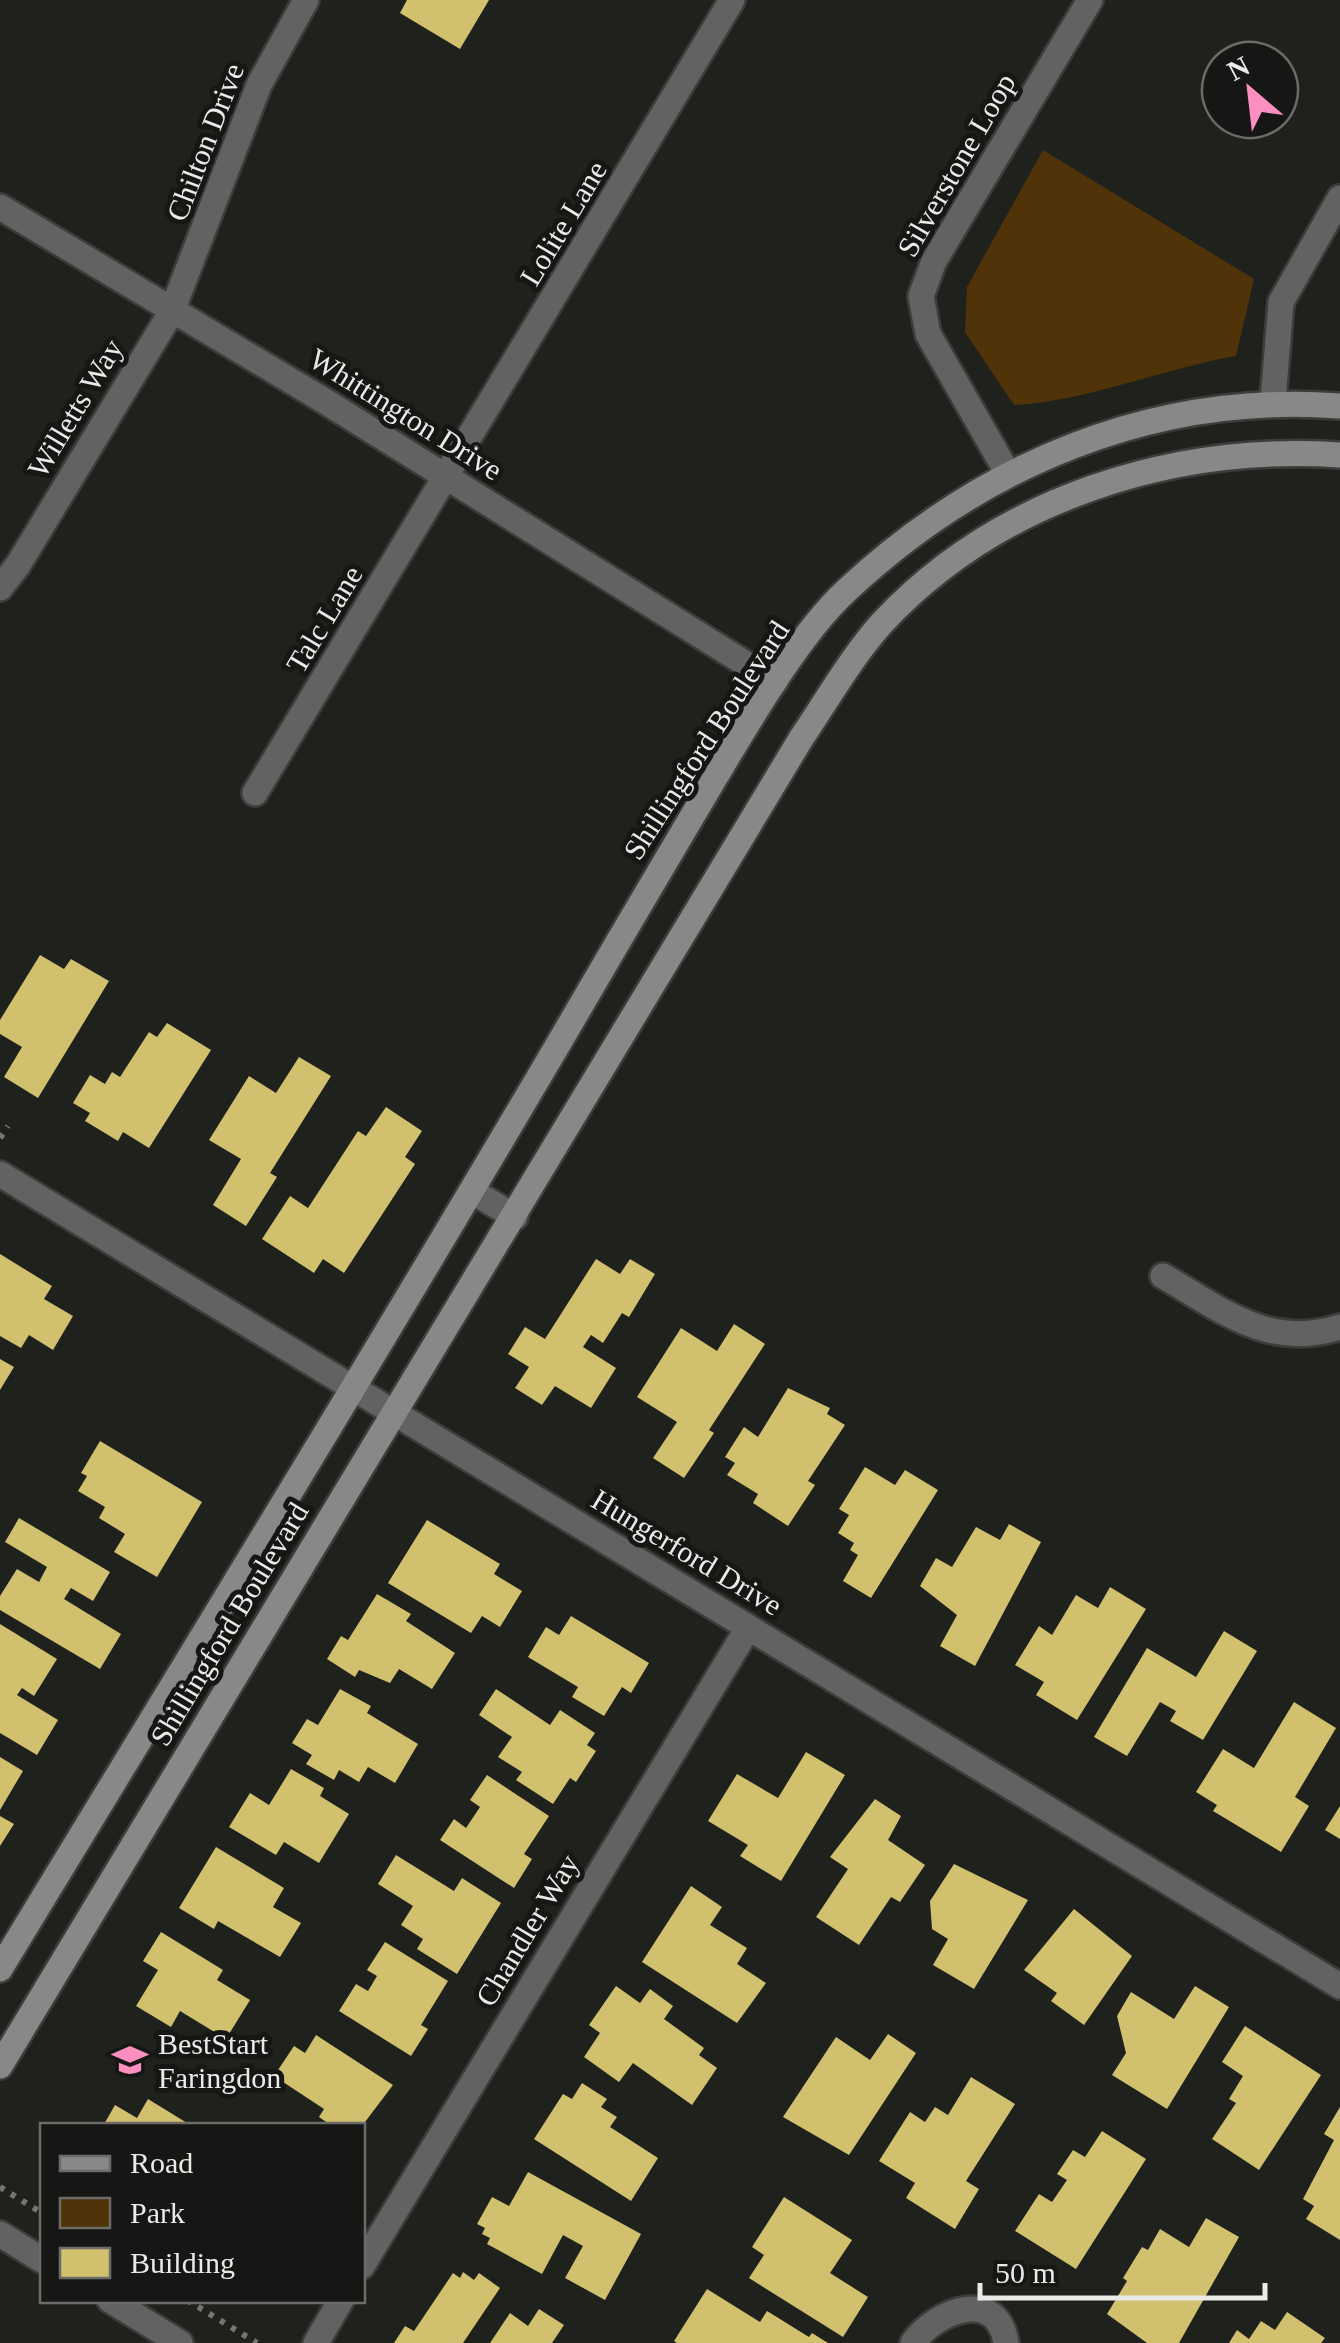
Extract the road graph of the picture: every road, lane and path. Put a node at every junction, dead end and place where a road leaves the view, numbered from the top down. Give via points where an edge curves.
1 (306, 0) edge
2 (732, 0) edge
3 (1090, 0) edge
4 (1340, 198) edge
5 (0, 206) edge
6 (172, 311) junction
7 (1273, 401) junction
8 (1340, 406) edge
9 (1340, 454) edge
10 (1007, 472) junction
11 (448, 478) junction
12 (0, 588) edge
13 (775, 682) junction
14 (255, 793) dead end
15 (8, 1126) dead end
16 (0, 1138) edge
17 (0, 1174) edge
18 (472, 1191) junction
19 (516, 1216) junction
20 (1163, 1276) dead end
21 (1340, 1326) edge
22 (353, 1387) junction
23 (395, 1413) junction
24 (748, 1628) junction
25 (0, 1969) edge
26 (1340, 1986) edge
27 (0, 2066) edge
28 (0, 2187) edge
29 (40, 2212) edge
30 (0, 2234) edge
31 (40, 2259) edge
32 (365, 2261) edge
33 (115, 2303) edge
34 (192, 2303) edge
35 (339, 2303) edge
36 (180, 2343) edge
37 (257, 2343) edge
38 (316, 2343) edge
39 (914, 2343) edge
40 (1006, 2343) edge

1 - 6 street, Chilton Drive via 259,85
2 - 11 street, Lolite Lane
3 - 10 street, Silverstone Loop via 934,261 921,296 928,334
4 - 7 street via 1281,302
5 - 6 street, Whittington Drive
6 - 11 street, Whittington Drive
6 - 12 street, Willetts Way
7 - 8 street, Shillingford Boulevard
7 - 10 street, Shillingford Boulevard via 1137,424
9 - 19 street, Shillingford Boulevard via 1268,451 1160,466 1098,484 972,546 924,583 879,626 802,737
10 - 13 street, Shillingford Boulevard via 940,512 840,596
11 - 13 street, Whittington Drive
11 - 14 street, Talc Lane
13 - 18 street, Shillingford Boulevard
15 - 16 path
17 - 22 street, Hungerford Drive
18 - 19 street
18 - 22 street, Shillingford Boulevard
19 - 23 street, Shillingford Boulevard
20 - 21 street via 1260,1331 1318,1334
22 - 23 street, Hungerford Drive
22 - 25 street, Shillingford Boulevard
23 - 24 street, Hungerford Drive
23 - 27 street, Shillingford Boulevard
24 - 26 street, Hungerford Drive
24 - 32 street, Chandler Way
28 - 29 path
30 - 31 street
33 - 36 street
34 - 37 path
35 - 38 street
39 - 40 street via 942,2314 961,2308 994,2320

